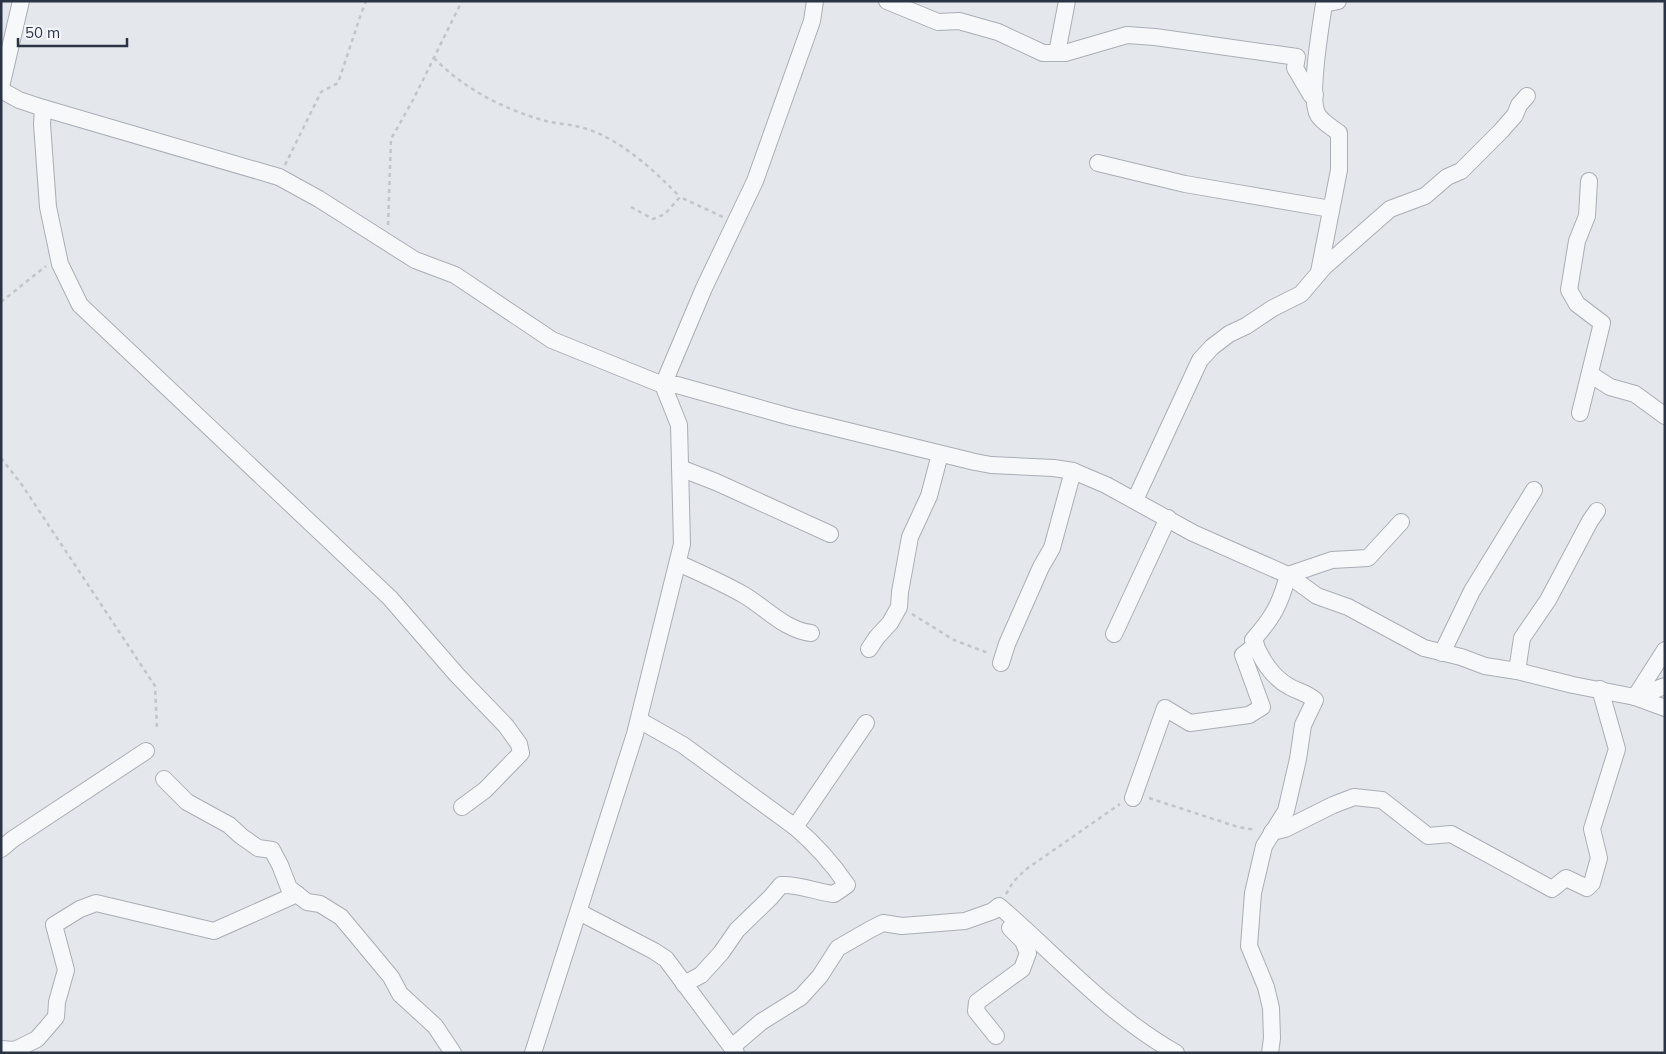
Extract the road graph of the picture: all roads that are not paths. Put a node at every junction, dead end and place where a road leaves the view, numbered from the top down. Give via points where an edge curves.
1 (22, 1) edge
2 (815, 1) edge
3 (887, 1) edge
4 (1067, 1) edge
5 (1338, 1) edge
6 (1057, 53) junction
7 (1, 88) edge
8 (1315, 95) junction
9 (1527, 96) dead end
10 (1, 98) edge
11 (19, 100) junction
12 (43, 108) junction
13 (1098, 163) dead end
14 (1589, 181) dead end
15 (1331, 210) junction
16 (1319, 272) junction
17 (1590, 374) junction
18 (662, 385) junction
19 (1580, 413) dead end
20 (1665, 416) edge
21 (940, 454) junction
22 (680, 468) junction
23 (1073, 471) junction
24 (1534, 490) dead end
25 (1134, 500) junction
26 (1597, 511) dead end
27 (1168, 518) junction
28 (1401, 522) dead end
29 (830, 534) dead end
30 (678, 563) junction
31 (1288, 575) junction
32 (811, 633) dead end
33 (1114, 634) dead end
34 (1256, 645) junction
35 (869, 649) dead end
36 (1665, 650) edge
37 (1442, 653) junction
38 (1001, 663) road end
39 (1518, 671) junction
40 (1665, 686) edge
41 (1600, 690) junction
42 (1635, 697) junction
43 (1665, 708) edge
44 (639, 720) junction
45 (866, 723) dead end
46 (146, 751) dead end
47 (164, 779) dead end
48 (1133, 798) road end
49 (462, 807) dead end
50 (795, 828) junction
51 (1272, 832) junction
52 (1, 849) edge
53 (297, 894) junction
54 (996, 908) junction
55 (579, 912) junction
56 (684, 984) junction
57 (996, 1036) dead end
58 (1, 1050) edge
59 (734, 1050) edge
60 (453, 1053) edge
61 (534, 1053) edge
62 (1176, 1053) edge
63 (1270, 1053) edge

1 - 7 street
2 - 18 street via 812,21 758,172
3 - 6 street via 938,22 959,21 998,32 1043,53
4 - 6 street
5 - 8 street via 1324,4
6 - 8 street via 1127,35 1297,57 1295,68 1310,95
7 - 11 street
8 - 15 street via 1318,115 1339,133 1339,170
9 - 16 street via 1506,126 1461,171 1446,177 1425,196 1390,209
10 - 11 street
11 - 12 street
12 - 18 street via 279,177 320,199 415,260 455,275 552,340
12 - 49 street via 48,207 60,264 80,305 390,598 519,744 521,753 485,790
13 - 15 street via 1194,186
14 - 17 street via 1587,216 1578,241 1569,290 1577,304 1602,323
15 - 16 street
16 - 25 street via 1301,294 1229,334 1200,360
17 - 19 street
17 - 20 street via 1610,387 1635,394
18 - 21 street via 676,385
18 - 22 street via 679,425
21 - 23 street via 992,465
21 - 35 street via 929,496 910,537 899,607
22 - 29 street
22 - 30 street via 682,544
23 - 25 street
23 - 38 street via 1052,548
24 - 37 street via 1472,591
25 - 27 street
26 - 39 street via 1548,600 1522,638
27 - 31 street via 1193,533
27 - 33 street
28 - 31 street via 1368,558 1332,560
30 - 32 street via 746,596 778,619
30 - 44 street
31 - 34 street via 1270,621 1253,640
31 - 37 street via 1317,596 1348,607 1424,648
34 - 48 street via 1243,655 1262,707 1249,716 1190,723 1165,708
34 - 51 street via 1275,676 1315,700 1303,725 1286,811
36 - 42 street
37 - 39 street via 1484,666
39 - 41 street
40 - 42 street
41 - 42 street
41 - 51 street via 1616,749 1592,829 1599,858 1592,883 1587,888 1566,878 1552,889 1451,834 1428,836 1382,800 1354,797
42 - 43 street
44 - 50 street via 683,745
44 - 55 street
45 - 50 street
46 - 52 street
47 - 53 street via 186,802 229,825 258,848 272,850 289,888
50 - 56 street via 812,841 846,884 834,894 781,885 737,930 722,953 701,975
51 - 63 street via 1264,846 1253,893 1249,946 1266,987 1272,1038
53 - 58 street via 214,931 96,903 80,909 54,925 66,970 56,1018 37,1039 15,1050
53 - 60 street via 307,902 320,904 341,916 391,977 400,994 434,1026
54 - 57 street via 1023,941 1028,953 1022,969 977,1002 976,1011
54 - 59 street via 965,921 902,926 883,923 871,929 838,948 820,976 801,997 761,1022
54 - 62 street via 1100,1000
55 - 56 street via 666,959
55 - 61 street
56 - 59 street

